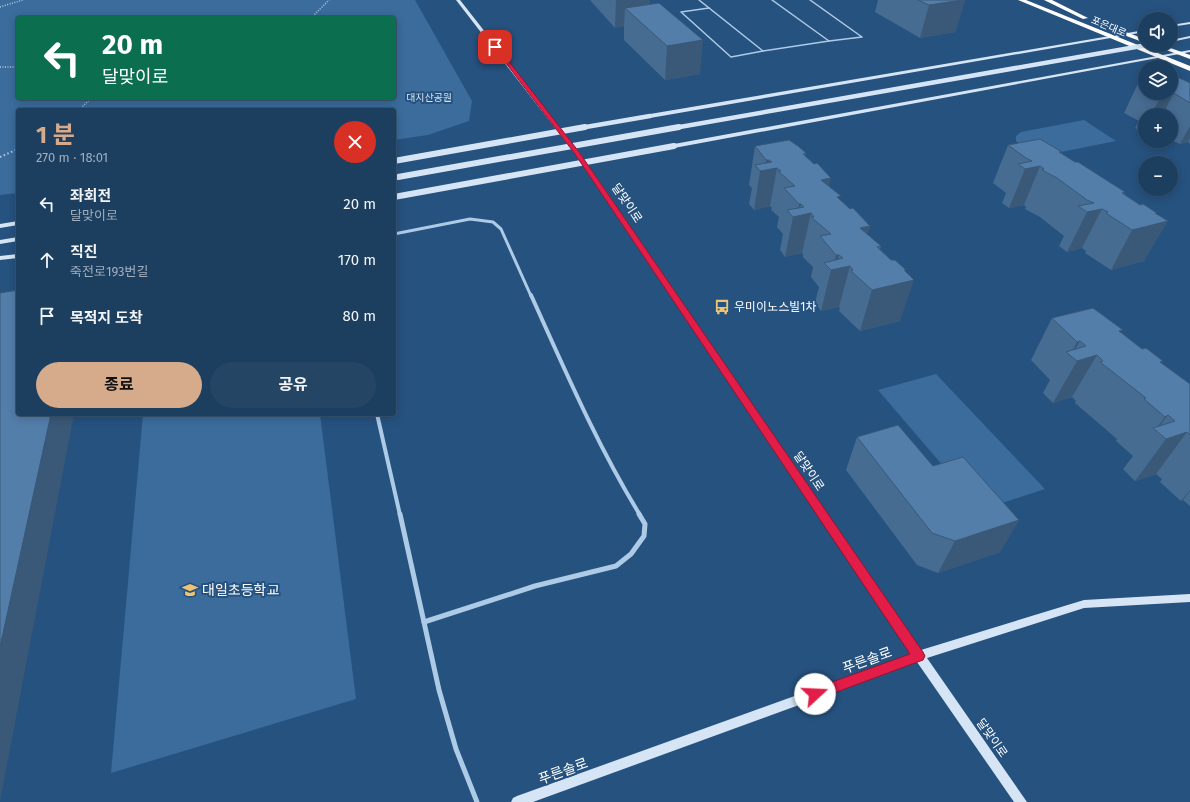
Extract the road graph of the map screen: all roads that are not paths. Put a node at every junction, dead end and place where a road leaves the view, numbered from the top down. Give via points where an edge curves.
1 (458, 0) edge
2 (699, 0) edge
3 (772, 0) edge
4 (810, 0) edge
5 (1020, 0) edge
6 (1047, 0) edge
7 (709, 8) junction
8 (1190, 23) edge
9 (1178, 25) edge
10 (1138, 32) edge
11 (1125, 34) junction
12 (1109, 37) junction
13 (1190, 38) edge
14 (1138, 39) edge
15 (1178, 40) edge
16 (829, 41) junction
17 (1138, 47) edge
18 (763, 51) junction
19 (1190, 51) edge
20 (1177, 52) edge
21 (1180, 53) junction
22 (1158, 57) junction
23 (1190, 57) edge
24 (1190, 69) edge
25 (396, 161) edge
26 (396, 177) edge
27 (396, 197) edge
28 (16, 223) edge
29 (0, 226) edge
30 (396, 234) edge
31 (16, 239) edge
32 (0, 242) edge
33 (16, 256) edge
34 (0, 258) edge
35 (377, 416) edge
36 (1190, 598) edge
37 (424, 622) junction
38 (919, 656) junction
39 (477, 802) edge
40 (517, 802) edge
41 (1022, 802) edge

1 - 38 main road, 달맞이로 via 577,153
2 - 7 lane
3 - 16 lane
4 - 16 lane via 862,37
5 - 12 highway, 포은대로
6 - 11 highway, 포은대로
7 - 18 lane
7 - 18 lane via 681,12 730,57
8 - 9 main road
10 - 11 main road
11 - 12 main road
11 - 14 highway, 포은대로
12 - 22 highway, 포은대로
12 - 25 main road, bridge
13 - 15 main road
16 - 18 lane
17 - 26 main road, bridge
19 - 21 main road
20 - 21 highway
21 - 22 main road
21 - 23 highway
22 - 24 highway, 포은대로
22 - 27 main road, bridge
28 - 29 main road
30 - 37 street via 470,219 493,222 501,229 596,438 645,524 644,536 631,554 616,566 535,586
31 - 32 main road
33 - 34 main road
35 - 37 street
36 - 38 main road, 푸른솔로 via 1084,604
37 - 39 street via 439,690 456,749
38 - 40 main road, 푸른솔로
38 - 41 main road, 달맞이로

